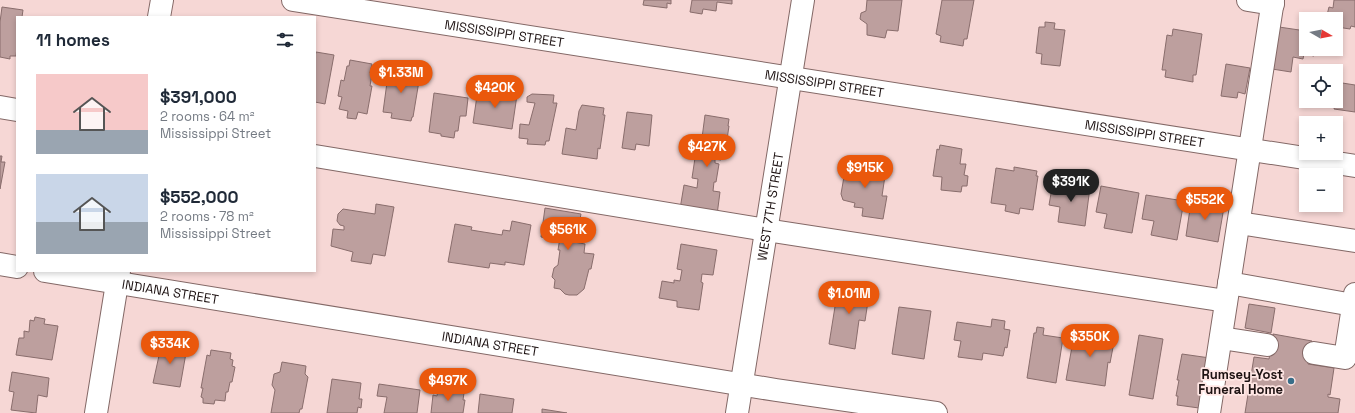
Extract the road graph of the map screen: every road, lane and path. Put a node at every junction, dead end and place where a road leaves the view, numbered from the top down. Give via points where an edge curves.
1 (162, 0) edge
2 (293, 0) edge
3 (803, 0) edge
4 (1248, 0) edge
5 (1273, 2) edge
6 (159, 16) edge
7 (791, 77) junction
8 (0, 107) edge
9 (16, 110) edge
10 (1250, 150) junction
11 (316, 156) edge
12 (1355, 166) edge
13 (1239, 223) junction
14 (766, 230) junction
15 (1355, 241) edge
16 (0, 264) edge
17 (16, 267) edge
18 (57, 272) edge
19 (118, 277) edge
20 (1228, 292) junction
21 (1354, 307) edge
22 (1221, 338) junction
23 (1267, 345) dead end
24 (1314, 353) dead end
25 (742, 384) junction
26 (96, 413) edge
27 (737, 413) edge
28 (936, 413) edge
29 (1209, 413) edge

1 - 6 street
2 - 7 street, MISSISSIPPI STREET
3 - 7 street, WEST 7TH STREET
4 - 5 street
5 - 10 street
7 - 10 street, MISSISSIPPI STREET
7 - 14 street, WEST 7TH STREET
8 - 9 street
10 - 12 street, MISSISSIPPI STREET
10 - 13 street
11 - 14 street
13 - 15 street
13 - 20 street
14 - 20 street
14 - 25 street, WEST 7TH STREET
16 - 17 street
18 - 19 street, INDIANA STREET
19 - 25 street, INDIANA STREET
19 - 26 street
20 - 21 street
20 - 22 street
21 - 24 street via 1345,358
22 - 23 street
22 - 29 street
25 - 27 street, WEST 7TH STREET
25 - 28 street, INDIANA STREET

